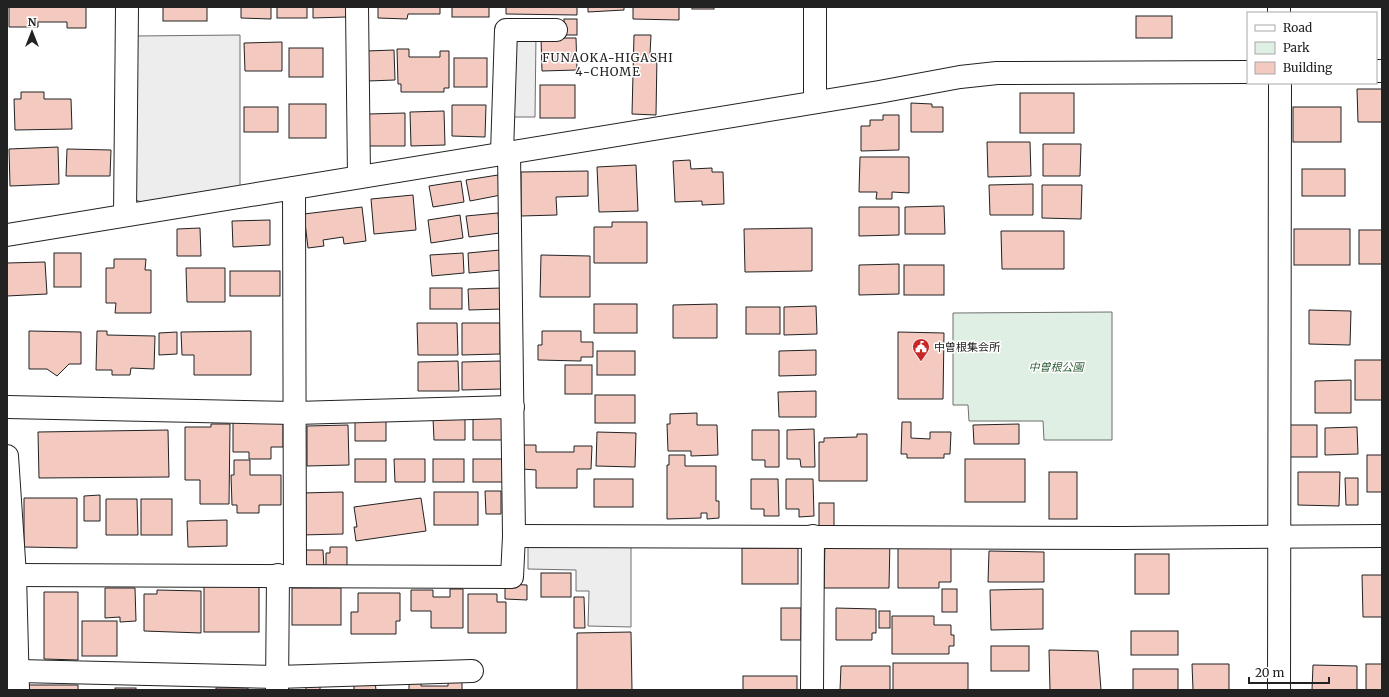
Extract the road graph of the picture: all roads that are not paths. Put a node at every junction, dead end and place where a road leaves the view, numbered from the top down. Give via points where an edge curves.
1 (127, 7) edge
2 (357, 7) edge
3 (814, 7) edge
4 (556, 30) dead end
5 (1247, 72) edge
6 (1280, 84) edge
7 (815, 102) junction
8 (506, 153) junction
9 (359, 177) junction
10 (294, 188) junction
11 (125, 215) junction
12 (7, 235) edge
13 (7, 407) edge
14 (513, 407) junction
15 (296, 413) junction
16 (7, 456) edge
17 (514, 536) junction
18 (813, 536) junction
19 (1279, 536) junction
20 (1382, 536) edge
21 (15, 575) junction
22 (287, 576) junction
23 (472, 671) dead end
24 (18, 680) edge
25 (277, 683) edge
26 (812, 690) edge
27 (1279, 690) edge

1 - 11 street
2 - 9 street
3 - 7 street
4 - 8 street via 506,30
5 - 7 street via 996,73
6 - 19 street
7 - 8 street
8 - 9 street
8 - 14 street
9 - 10 street
10 - 11 street
10 - 15 street
11 - 12 street
13 - 15 street
14 - 15 street
14 - 17 street
15 - 22 street
16 - 21 street
17 - 18 street
17 - 22 street via 512,577
18 - 19 street
18 - 26 street
19 - 20 street
19 - 27 street
21 - 22 street
21 - 24 street
22 - 25 street
23 - 25 street
24 - 25 street

